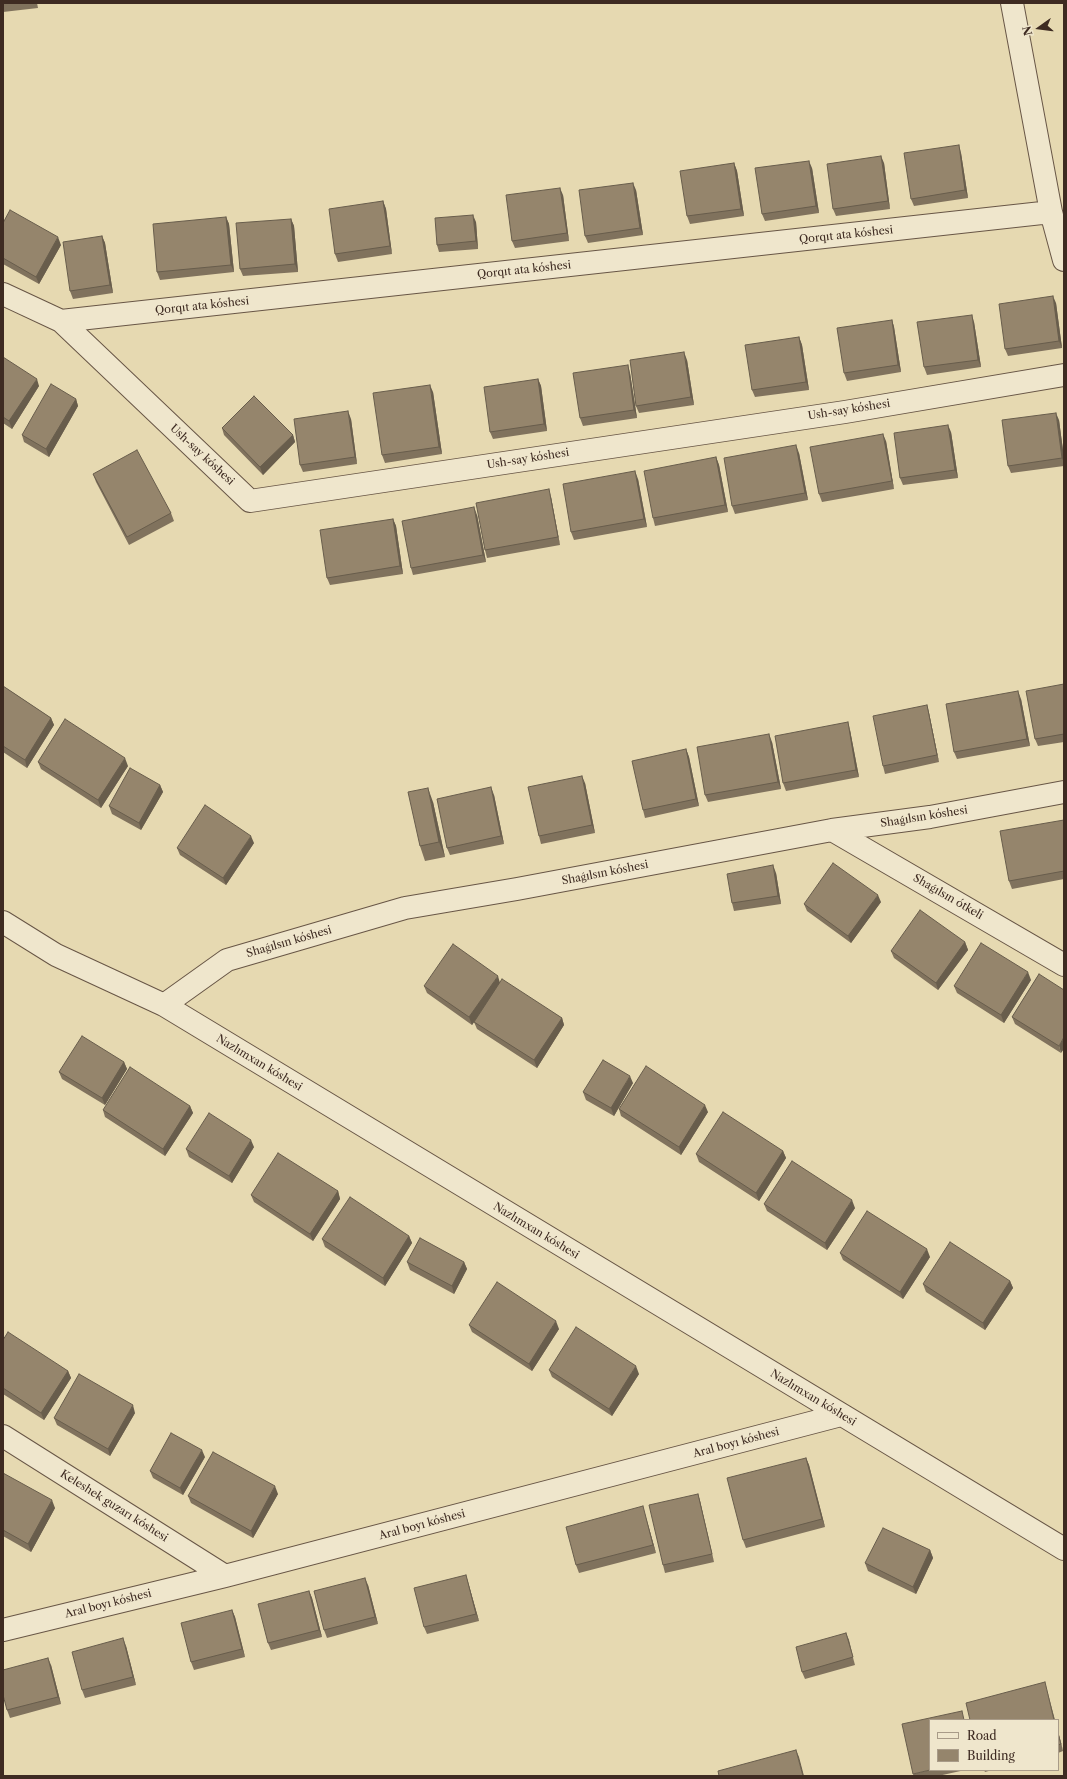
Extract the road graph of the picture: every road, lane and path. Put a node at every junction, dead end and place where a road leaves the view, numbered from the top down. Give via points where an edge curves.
1 (1012, 3) edge
2 (1051, 212) junction
3 (1064, 260) edge
4 (3, 294) edge
5 (61, 321) junction
6 (1064, 374) edge
7 (1064, 792) edge
8 (832, 830) junction
9 (3, 922) edge
10 (1064, 965) edge
11 (164, 1005) junction
12 (841, 1415) junction
13 (3, 1436) edge
14 (1064, 1549) edge
15 (226, 1576) junction
16 (3, 1630) edge

1 - 2 street
2 - 3 street
2 - 5 street, Qorqıt ata kóshesi
4 - 5 street
5 - 6 street, Ush-say kóshesi via 250,501 845,412
7 - 8 street, Shaǵılsın kóshesi via 930,817
8 - 10 street, Shaǵılsın ótkeli
8 - 11 street, Shaǵılsın kóshesi via 405,908 227,960
9 - 11 street, Nazlımxan kóshesi via 56,955
11 - 12 street, Nazlımxan kóshesi
12 - 14 street, Nazlımxan kóshesi
12 - 15 street, Aral boyı kóshesi
13 - 15 street, Keleshek guzarı kóshesi
15 - 16 street, Aral boyı kóshesi

